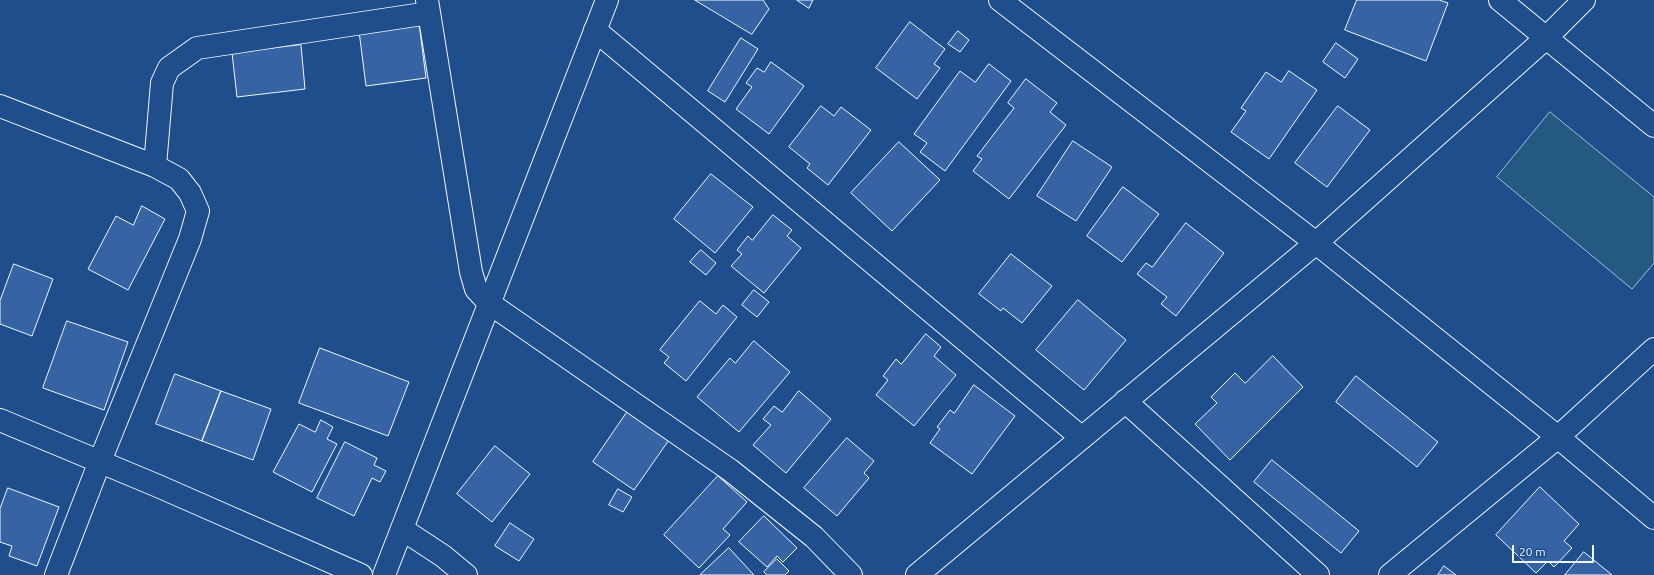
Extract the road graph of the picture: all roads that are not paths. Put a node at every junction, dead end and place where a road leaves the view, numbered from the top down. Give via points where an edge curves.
1 (607, 0) edge
2 (1000, 0) edge
3 (1500, 0) edge
4 (1584, 0) edge
5 (428, 6) edge
6 (595, 30) junction
7 (1546, 38) junction
8 (0, 106) edge
9 (1654, 126) edge
10 (155, 166) junction
11 (1316, 243) junction
12 (489, 303) junction
13 (1654, 350) edge
14 (1125, 402) junction
15 (0, 420) edge
16 (1558, 437) junction
17 (1082, 438) junction
18 (100, 461) junction
19 (1654, 518) edge
20 (402, 529) junction
21 (56, 575) edge
22 (361, 575) edge
23 (384, 575) edge
24 (466, 575) edge
25 (851, 575) edge
26 (917, 575) edge
27 (1318, 575) edge
28 (1390, 575) edge

1 - 6 street
2 - 11 street
3 - 7 street
4 - 7 street
5 - 10 street via 197,48 169,68 162,83
5 - 12 street via 471,272 476,289
6 - 12 street
6 - 17 street
7 - 9 street
7 - 11 street
8 - 10 street
10 - 18 street via 179,179 190,192 198,211 190,239
11 - 14 street
11 - 16 street
12 - 20 street
12 - 25 street via 730,470 814,537
13 - 16 street
14 - 17 street
14 - 27 street
15 - 18 street
16 - 19 street
16 - 28 street
17 - 26 street
18 - 21 street
18 - 22 street
20 - 23 street
20 - 24 street via 443,556

